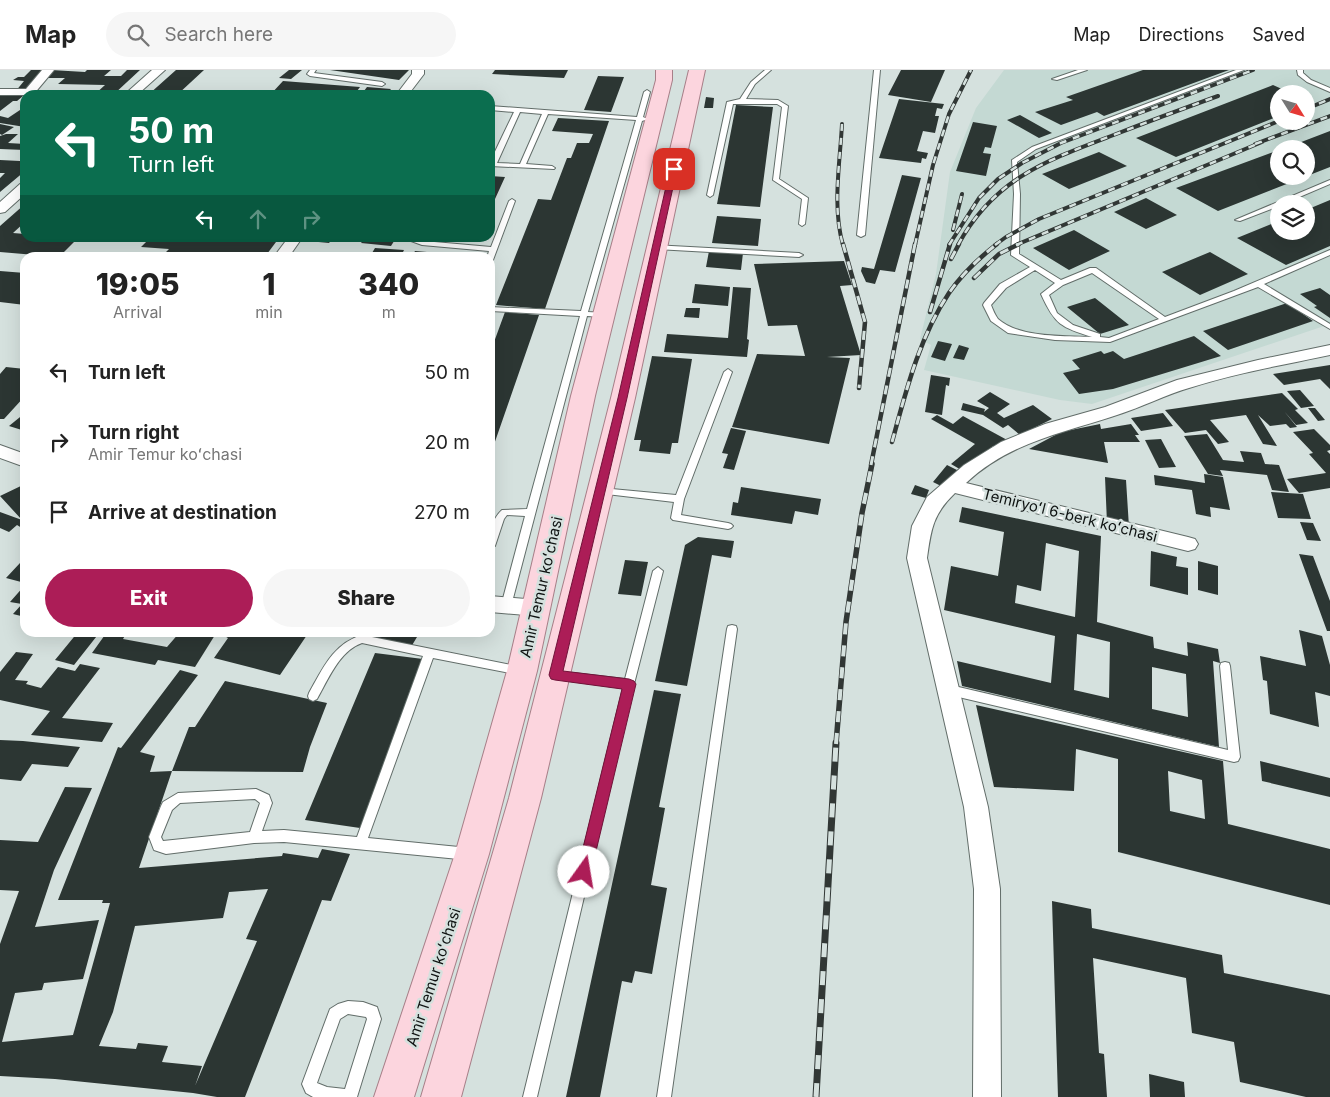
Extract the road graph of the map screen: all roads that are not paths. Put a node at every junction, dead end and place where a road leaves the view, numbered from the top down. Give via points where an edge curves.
1 (48, 70) edge
2 (159, 70) edge
3 (313, 70) edge
4 (418, 70) edge
5 (664, 70) edge
6 (697, 70) edge
7 (768, 70) edge
8 (877, 70) edge
9 (1084, 70) edge
10 (1241, 70) edge
11 (1300, 70) edge
12 (1055, 79) dead end
13 (382, 84) dead end
14 (31, 90) edge
15 (136, 90) edge
16 (406, 90) edge
17 (1330, 90) edge
18 (0, 92) edge
19 (647, 92) dead end
20 (20, 93) edge
21 (742, 100) junction
22 (495, 109) edge
23 (518, 110) junction
24 (546, 112) junction
25 (646, 120) junction
26 (495, 156) edge
27 (495, 164) edge
28 (522, 166) junction
29 (552, 168) dead end
30 (1330, 182) edge
31 (20, 191) edge
32 (710, 195) dead end
33 (512, 201) dead end
34 (0, 209) edge
35 (1238, 220) dead end
36 (802, 224) dead end
37 (861, 235) dead end
38 (419, 242) edge
39 (656, 247) junction
40 (494, 248) junction
41 (492, 252) edge
42 (1330, 252) edge
43 (799, 255) dead end
44 (1034, 267) junction
45 (1060, 283) junction
46 (1259, 284) junction
47 (495, 308) edge
48 (594, 314) junction
49 (1165, 320) junction
50 (1330, 327) edge
51 (1107, 340) junction
52 (1330, 350) edge
53 (728, 372) dead end
54 (583, 396) junction
55 (623, 398) junction
56 (0, 451) edge
57 (20, 459) edge
58 (952, 486) junction
59 (600, 491) junction
60 (680, 499) junction
61 (531, 513) junction
62 (728, 526) dead end
63 (495, 531) edge
64 (1188, 544) dead end
65 (658, 571) dead end
66 (498, 605) edge
67 (538, 608) junction
68 (732, 629) dead end
69 (429, 654) junction
70 (1225, 666) dead end
71 (522, 671) junction
72 (555, 675) junction
73 (629, 684) junction
74 (950, 690) junction
75 (313, 696) dead end
76 (254, 837) junction
77 (361, 842) junction
78 (472, 854) junction
79 (350, 1097) edge
80 (394, 1097) edge
81 (441, 1097) edge
82 (530, 1097) edge
83 (664, 1097) edge
84 (987, 1097) edge

1 - 14 street
2 - 15 street
3 - 13 lane via 310,74
4 - 16 street
5 - 25 main road, Amir Temur koʻchasi via 664,80
6 - 39 main road
7 - 21 lane via 753,83
8 - 37 lane
9 - 12 lane
10 - 44 lane via 1034,148 1014,160 1017,194 1015,255
11 - 17 lane via 1300,74 1309,81
18 - 20 street
19 - 25 lane
21 - 32 lane via 730,102
21 - 36 lane via 778,102 785,106 776,180 805,198
22 - 23 lane
23 - 24 lane
23 - 26 lane
24 - 25 lane
24 - 28 lane
25 - 48 main road, Amir Temur koʻchasi
27 - 28 lane
28 - 29 lane
30 - 35 lane
31 - 34 street
33 - 40 lane
38 - 40 lane
39 - 43 lane
39 - 55 main road
40 - 41 lane
42 - 46 lane
44 - 45 lane
44 - 51 lane via 1003,286 986,305 994,320 1012,331 1055,338
45 - 49 lane via 1094,270
45 - 51 lane via 1045,294 1054,314 1070,327
46 - 49 lane
46 - 50 lane
47 - 48 lane
48 - 54 main road, Amir Temur koʻchasi
48 - 61 lane
49 - 51 lane
52 - 58 street via 1183,384 1111,411 1051,428 1007,446 970,469
53 - 60 lane
54 - 55 main road
54 - 67 main road, Amir Temur koʻchasi
55 - 59 main road
56 - 57 street
58 - 64 street, Temiryoʻl 6-berk koʻchasi
58 - 74 street via 934,502 922,526 917,558
59 - 60 lane
59 - 72 main road
60 - 62 lane via 676,518
61 - 63 lane via 504,512
61 - 66 lane
65 - 73 lane
66 - 67 street
67 - 71 main road, Amir Temur koʻchasi
68 - 83 lane
69 - 71 lane
69 - 75 lane via 355,640 343,649
69 - 77 lane
70 - 74 lane via 1234,757
71 - 78 main road, Amir Temur koʻchasi
72 - 73 lane
72 - 81 main road via 525,798
73 - 82 lane
74 - 84 street via 976,806 987,889
76 - 76 lane via 166,848 158,846 156,836 167,806 178,798 256,794 266,803
76 - 77 lane via 310,837
77 - 78 lane
78 - 80 main road, Amir Temur koʻchasi
79 - 79 lane via 316,1091 309,1084 335,1014 339,1009 366,1009 372,1012 374,1019

